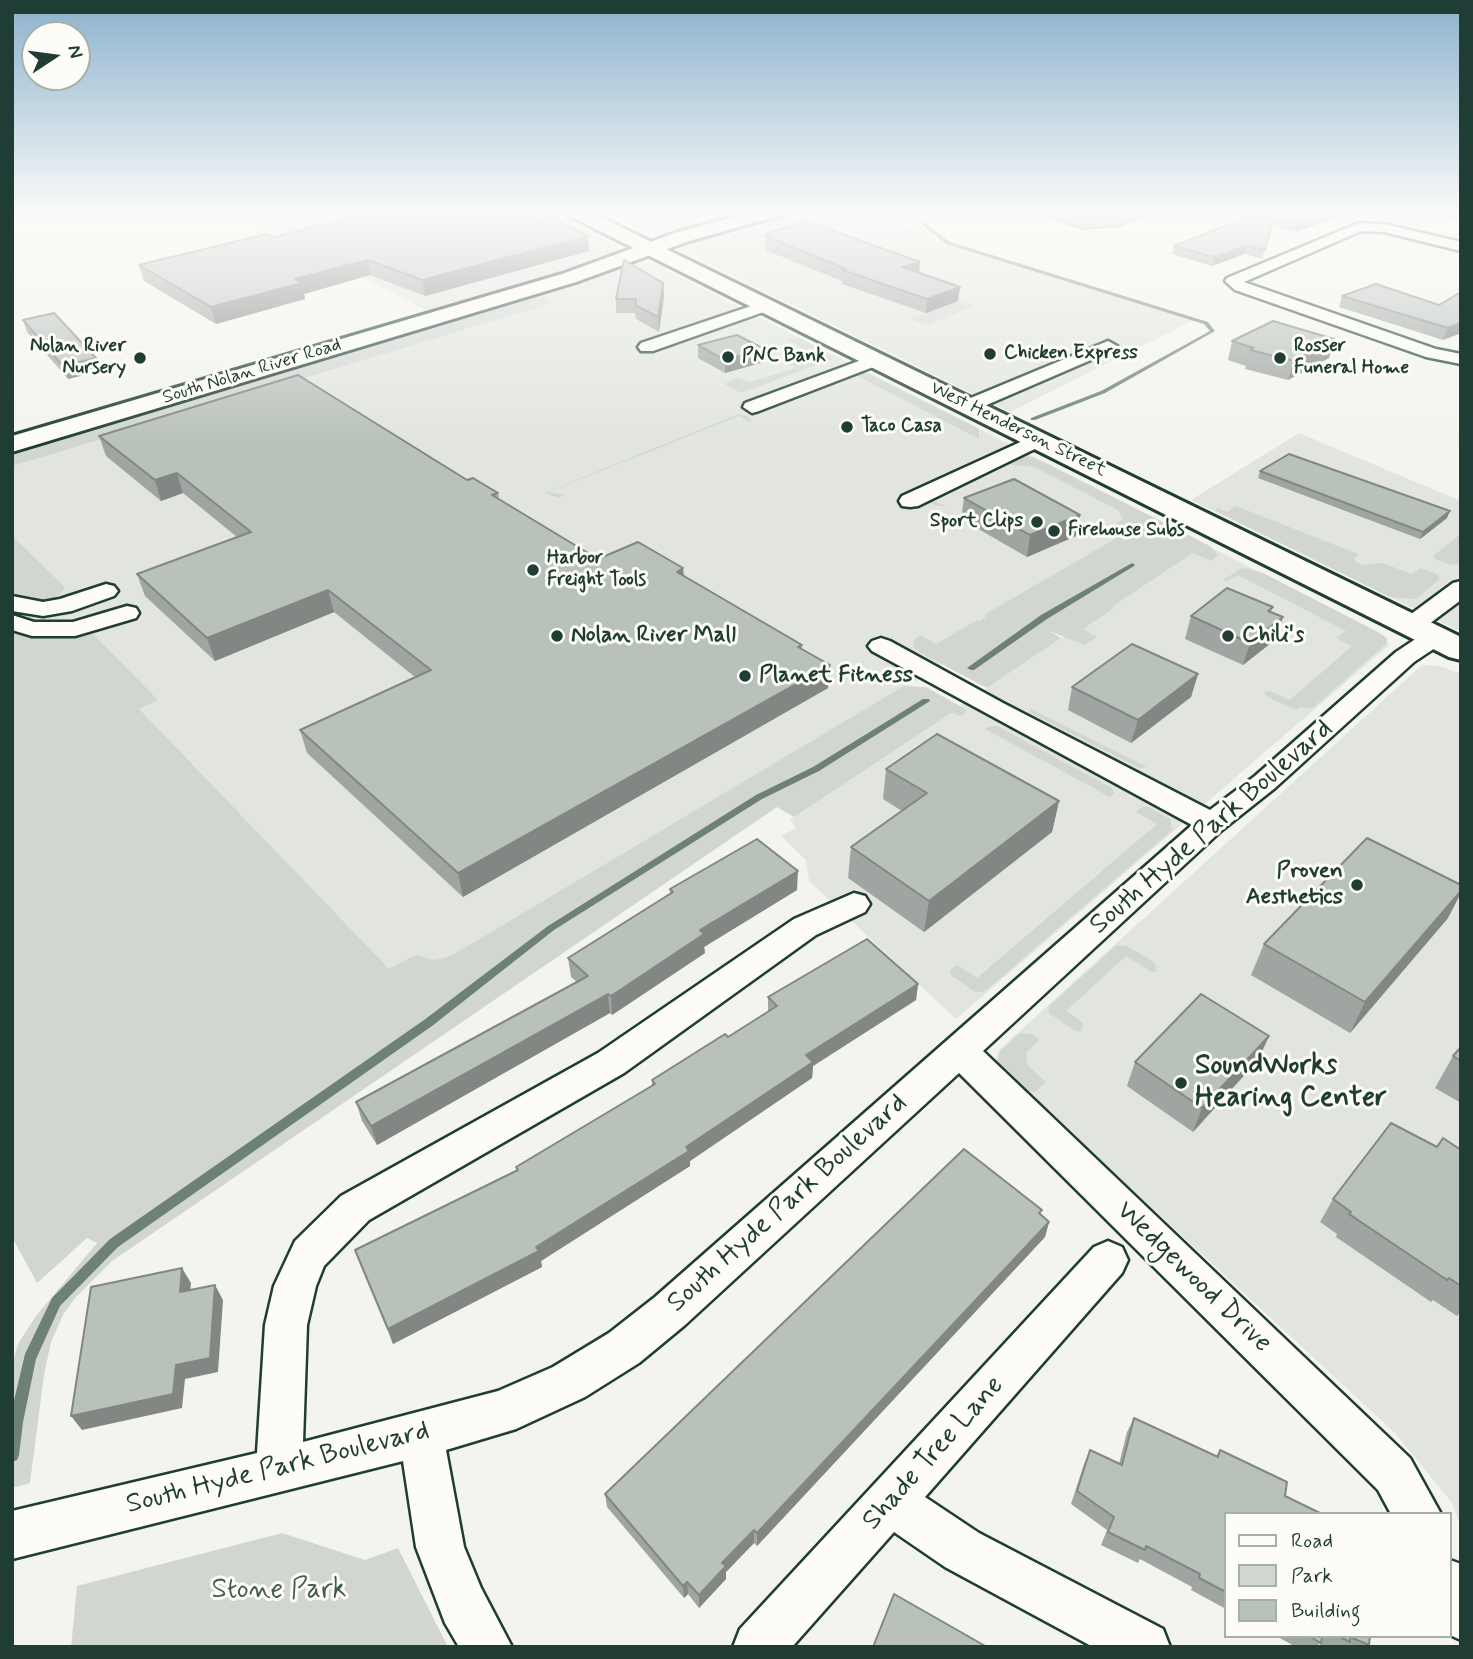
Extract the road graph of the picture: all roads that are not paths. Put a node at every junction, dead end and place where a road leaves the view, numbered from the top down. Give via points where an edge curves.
1 (533, 288) edge
2 (730, 288) edge
3 (1245, 288) edge
4 (763, 305) junction
5 (644, 345) dead end
6 (1108, 346) dead end
7 (868, 356) junction
8 (1461, 359) edge
9 (745, 404) dead end
10 (968, 406) junction
11 (1027, 435) junction
12 (12, 444) edge
13 (901, 496) dead end
14 (1461, 588) edge
15 (106, 591) dead end
16 (12, 603) edge
17 (127, 612) dead end
18 (12, 622) edge
19 (1436, 637) edge
20 (881, 646) dead end
21 (1212, 823) junction
22 (854, 904) dead end
23 (959, 1050) junction
24 (1108, 1260) dead end
25 (421, 1434) junction
26 (279, 1471) junction
27 (891, 1502) junction
28 (1416, 1512) edge
29 (12, 1535) edge
30 (1452, 1590) edge
31 (1461, 1615) edge
32 (487, 1647) edge
33 (758, 1647) edge
34 (1145, 1647) edge

1 - 12 main road, South Nolan River Road
2 - 4 main road, West Henderson Street
3 - 8 street
4 - 5 street
4 - 7 main road, West Henderson Street
6 - 10 street
7 - 9 street
7 - 10 main road, West Henderson Street
10 - 11 main road, West Henderson Street
11 - 13 street
11 - 19 main road, West Henderson Street
14 - 19 street, South Hyde Park Boulevard
15 - 16 street via 43,609
17 - 18 street via 75,629 32,629
19 - 21 street, South Hyde Park Boulevard via 1405,657
20 - 21 street
21 - 23 street, South Hyde Park Boulevard
22 - 26 street via 805,927 611,1063 355,1208 328,1234 309,1254 286,1325
23 - 25 street, South Hyde Park Boulevard via 624,1348 569,1382 500,1413
23 - 28 street, Wedgewood Drive via 1394,1474
24 - 27 street, Shade Tree Lane
25 - 26 street, South Hyde Park Boulevard
25 - 32 street via 440,1548 463,1605
26 - 29 street, South Hyde Park Boulevard
27 - 33 street, Shade Tree Lane
27 - 34 street via 962,1550
30 - 31 street

